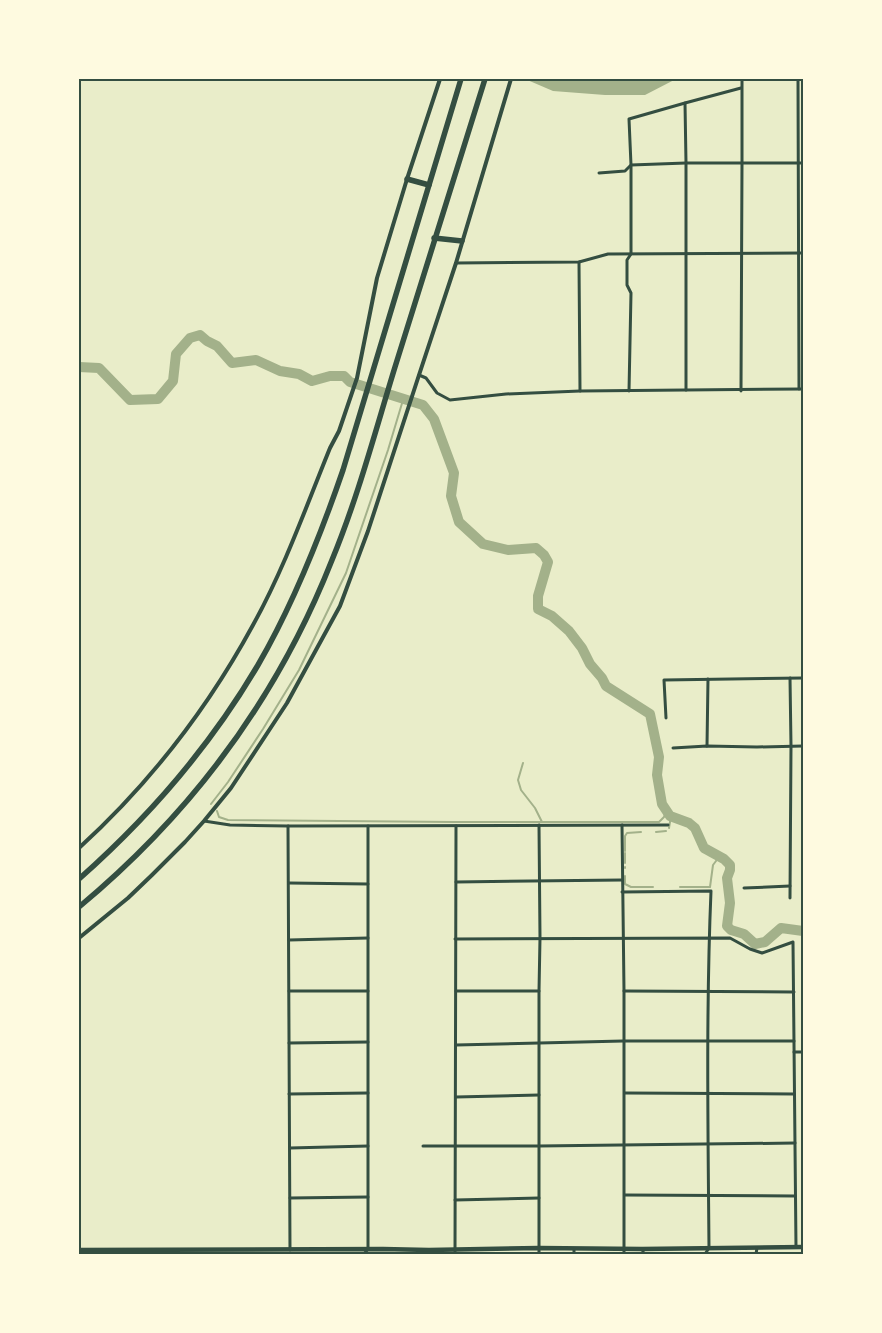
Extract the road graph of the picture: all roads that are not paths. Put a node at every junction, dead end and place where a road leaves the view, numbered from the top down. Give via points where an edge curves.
1 (440, 79) edge
2 (461, 79) edge
3 (485, 79) edge
4 (512, 79) edge
5 (742, 79) edge
6 (798, 79) edge
7 (741, 88) junction
8 (685, 103) junction
9 (686, 163) junction
10 (742, 163) junction
11 (798, 163) junction
12 (803, 163) edge
13 (631, 165) junction
14 (599, 174) dead end
15 (407, 179) junction
16 (429, 184) junction
17 (434, 238) junction
18 (462, 241) junction
19 (742, 253) junction
20 (801, 253) edge
21 (631, 254) junction
22 (686, 254) junction
23 (579, 262) junction
24 (456, 263) junction
25 (419, 375) junction
26 (686, 390) junction
27 (801, 390) edge
28 (580, 391) junction
29 (629, 391) junction
30 (741, 391) junction
31 (708, 678) junction
32 (790, 678) junction
33 (803, 678) edge
34 (666, 718) dead end
35 (707, 746) junction
36 (791, 746) junction
37 (803, 746) edge
38 (673, 748) dead end
39 (204, 821) junction
40 (622, 825) junction
41 (668, 825) dead end
42 (288, 826) junction
43 (368, 826) junction
44 (456, 826) junction
45 (539, 826) junction
46 (79, 848) edge
47 (79, 879) edge
48 (622, 880) junction
49 (540, 881) junction
50 (456, 882) junction
51 (289, 883) junction
52 (368, 884) junction
53 (790, 886) junction
54 (744, 888) dead end
55 (622, 892) junction
56 (790, 898) dead end
57 (79, 907) edge
58 (79, 938) edge
59 (368, 938) junction
60 (540, 938) junction
61 (623, 938) junction
62 (709, 938) junction
63 (455, 939) junction
64 (289, 940) junction
65 (289, 991) junction
66 (368, 991) junction
67 (456, 991) junction
68 (539, 991) junction
69 (624, 991) junction
70 (708, 991) junction
71 (794, 992) junction
72 (623, 1041) junction
73 (794, 1041) junction
74 (368, 1042) junction
75 (708, 1042) junction
76 (289, 1043) junction
77 (539, 1043) junction
78 (456, 1046) junction
79 (794, 1052) junction
80 (803, 1052) edge
81 (368, 1093) junction
82 (624, 1093) junction
83 (708, 1093) junction
84 (290, 1094) junction
85 (794, 1094) junction
86 (539, 1095) junction
87 (456, 1097) junction
88 (795, 1143) junction
89 (709, 1144) junction
90 (625, 1145) junction
91 (368, 1146) junction
92 (423, 1146) dead end
93 (456, 1146) junction
94 (539, 1146) junction
95 (290, 1148) junction
96 (625, 1195) junction
97 (708, 1195) junction
98 (795, 1196) junction
99 (368, 1197) junction
100 (290, 1198) junction
101 (539, 1198) junction
102 (456, 1200) junction
103 (796, 1247) junction
104 (803, 1247) edge
105 (539, 1248) junction
106 (709, 1248) junction
107 (757, 1248) junction
108 (368, 1249) junction
109 (79, 1250) edge
110 (290, 1250) junction
111 (126, 1252) edge
112 (178, 1252) edge
113 (261, 1252) edge
114 (310, 1252) edge
115 (439, 1252) edge
116 (456, 1252) edge
117 (492, 1252) edge
118 (574, 1252) edge
119 (624, 1252) edge
120 (643, 1252) edge
121 (364, 1254) edge
122 (539, 1254) edge
123 (705, 1254) edge
124 (756, 1254) edge

1 - 15 street
2 - 16 highway
3 - 17 highway
4 - 18 street
5 - 7 street
6 - 11 street
7 - 8 street
7 - 10 street
8 - 9 street
8 - 13 street via 629,119
9 - 10 street
9 - 13 street
9 - 22 street
10 - 11 street
10 - 19 street
11 - 12 street
11 - 20 street
13 - 14 street via 625,171
13 - 21 street
15 - 16 highway
15 - 46 street via 377,278 357,378 339,431 253,625 224,674 156,768
16 - 47 highway via 323,528 288,608 258,665 226,715 139,822
17 - 18 highway
17 - 57 highway via 356,496 303,627 268,691 234,742 177,812
18 - 24 street
19 - 20 street
19 - 22 street
19 - 30 street
20 - 27 street
21 - 22 street
21 - 23 street via 608,254
21 - 29 street via 626,260 627,284 631,293
22 - 26 street
23 - 24 street
23 - 28 street
24 - 25 street
25 - 28 street via 426,378 437,394 450,400
25 - 39 street via 364,545 340,606 278,718
26 - 29 street
26 - 30 street
27 - 30 street
28 - 29 street
31 - 32 street
31 - 34 street via 664,680
31 - 35 street
32 - 33 street
32 - 36 street
35 - 36 street
35 - 38 street
36 - 37 street
36 - 53 street
39 - 42 street
39 - 58 street via 128,898
40 - 41 street
40 - 45 street
40 - 48 street
42 - 43 street
42 - 51 street
43 - 44 street
43 - 52 street
44 - 45 street
44 - 50 street
45 - 49 street
48 - 49 street
48 - 55 street
49 - 50 street
49 - 60 street
50 - 63 street
51 - 52 street
51 - 64 street
52 - 59 street
53 - 54 street
53 - 56 street
55 - 61 street
55 - 62 street via 711,891
59 - 64 street
59 - 66 street
60 - 61 street
60 - 63 street
60 - 68 street
61 - 62 street
61 - 69 street
62 - 70 street
62 - 71 street via 730,938 762,953 793,942
63 - 67 street
64 - 65 street
65 - 66 street
65 - 76 street
66 - 74 street
67 - 68 street
67 - 78 street
68 - 77 street
69 - 70 street
69 - 72 street
70 - 71 street
70 - 75 street
71 - 73 street
72 - 75 street
72 - 77 street
72 - 82 street
73 - 75 street
73 - 79 street
74 - 76 street
74 - 81 street
75 - 83 street
76 - 84 street
77 - 78 street
77 - 86 street
78 - 87 street
79 - 80 street
79 - 85 street
81 - 84 street
81 - 91 street
82 - 83 street
82 - 90 street
83 - 85 street
83 - 89 street
84 - 95 street
85 - 88 street
86 - 87 street
86 - 94 street
87 - 93 street
88 - 89 street
88 - 98 street
89 - 90 street
89 - 97 street
90 - 94 street
90 - 96 street
91 - 95 street
91 - 99 street
92 - 93 street
93 - 94 street
93 - 102 street
94 - 101 street
95 - 100 street
96 - 97 street
96 - 119 street
97 - 98 street
97 - 106 street
98 - 103 street
99 - 100 street
99 - 108 street
100 - 110 street
101 - 102 street
101 - 105 street
102 - 116 street
103 - 104 main road
103 - 107 main road
105 - 117 main road
105 - 118 main road
105 - 122 street
106 - 107 main road
106 - 120 main road
106 - 123 street
107 - 124 street
108 - 114 main road
108 - 115 main road
108 - 121 street
109 - 111 main road
110 - 113 main road
110 - 114 main road
111 - 112 main road
112 - 113 main road
115 - 116 main road
116 - 117 main road
118 - 119 main road
119 - 120 main road

